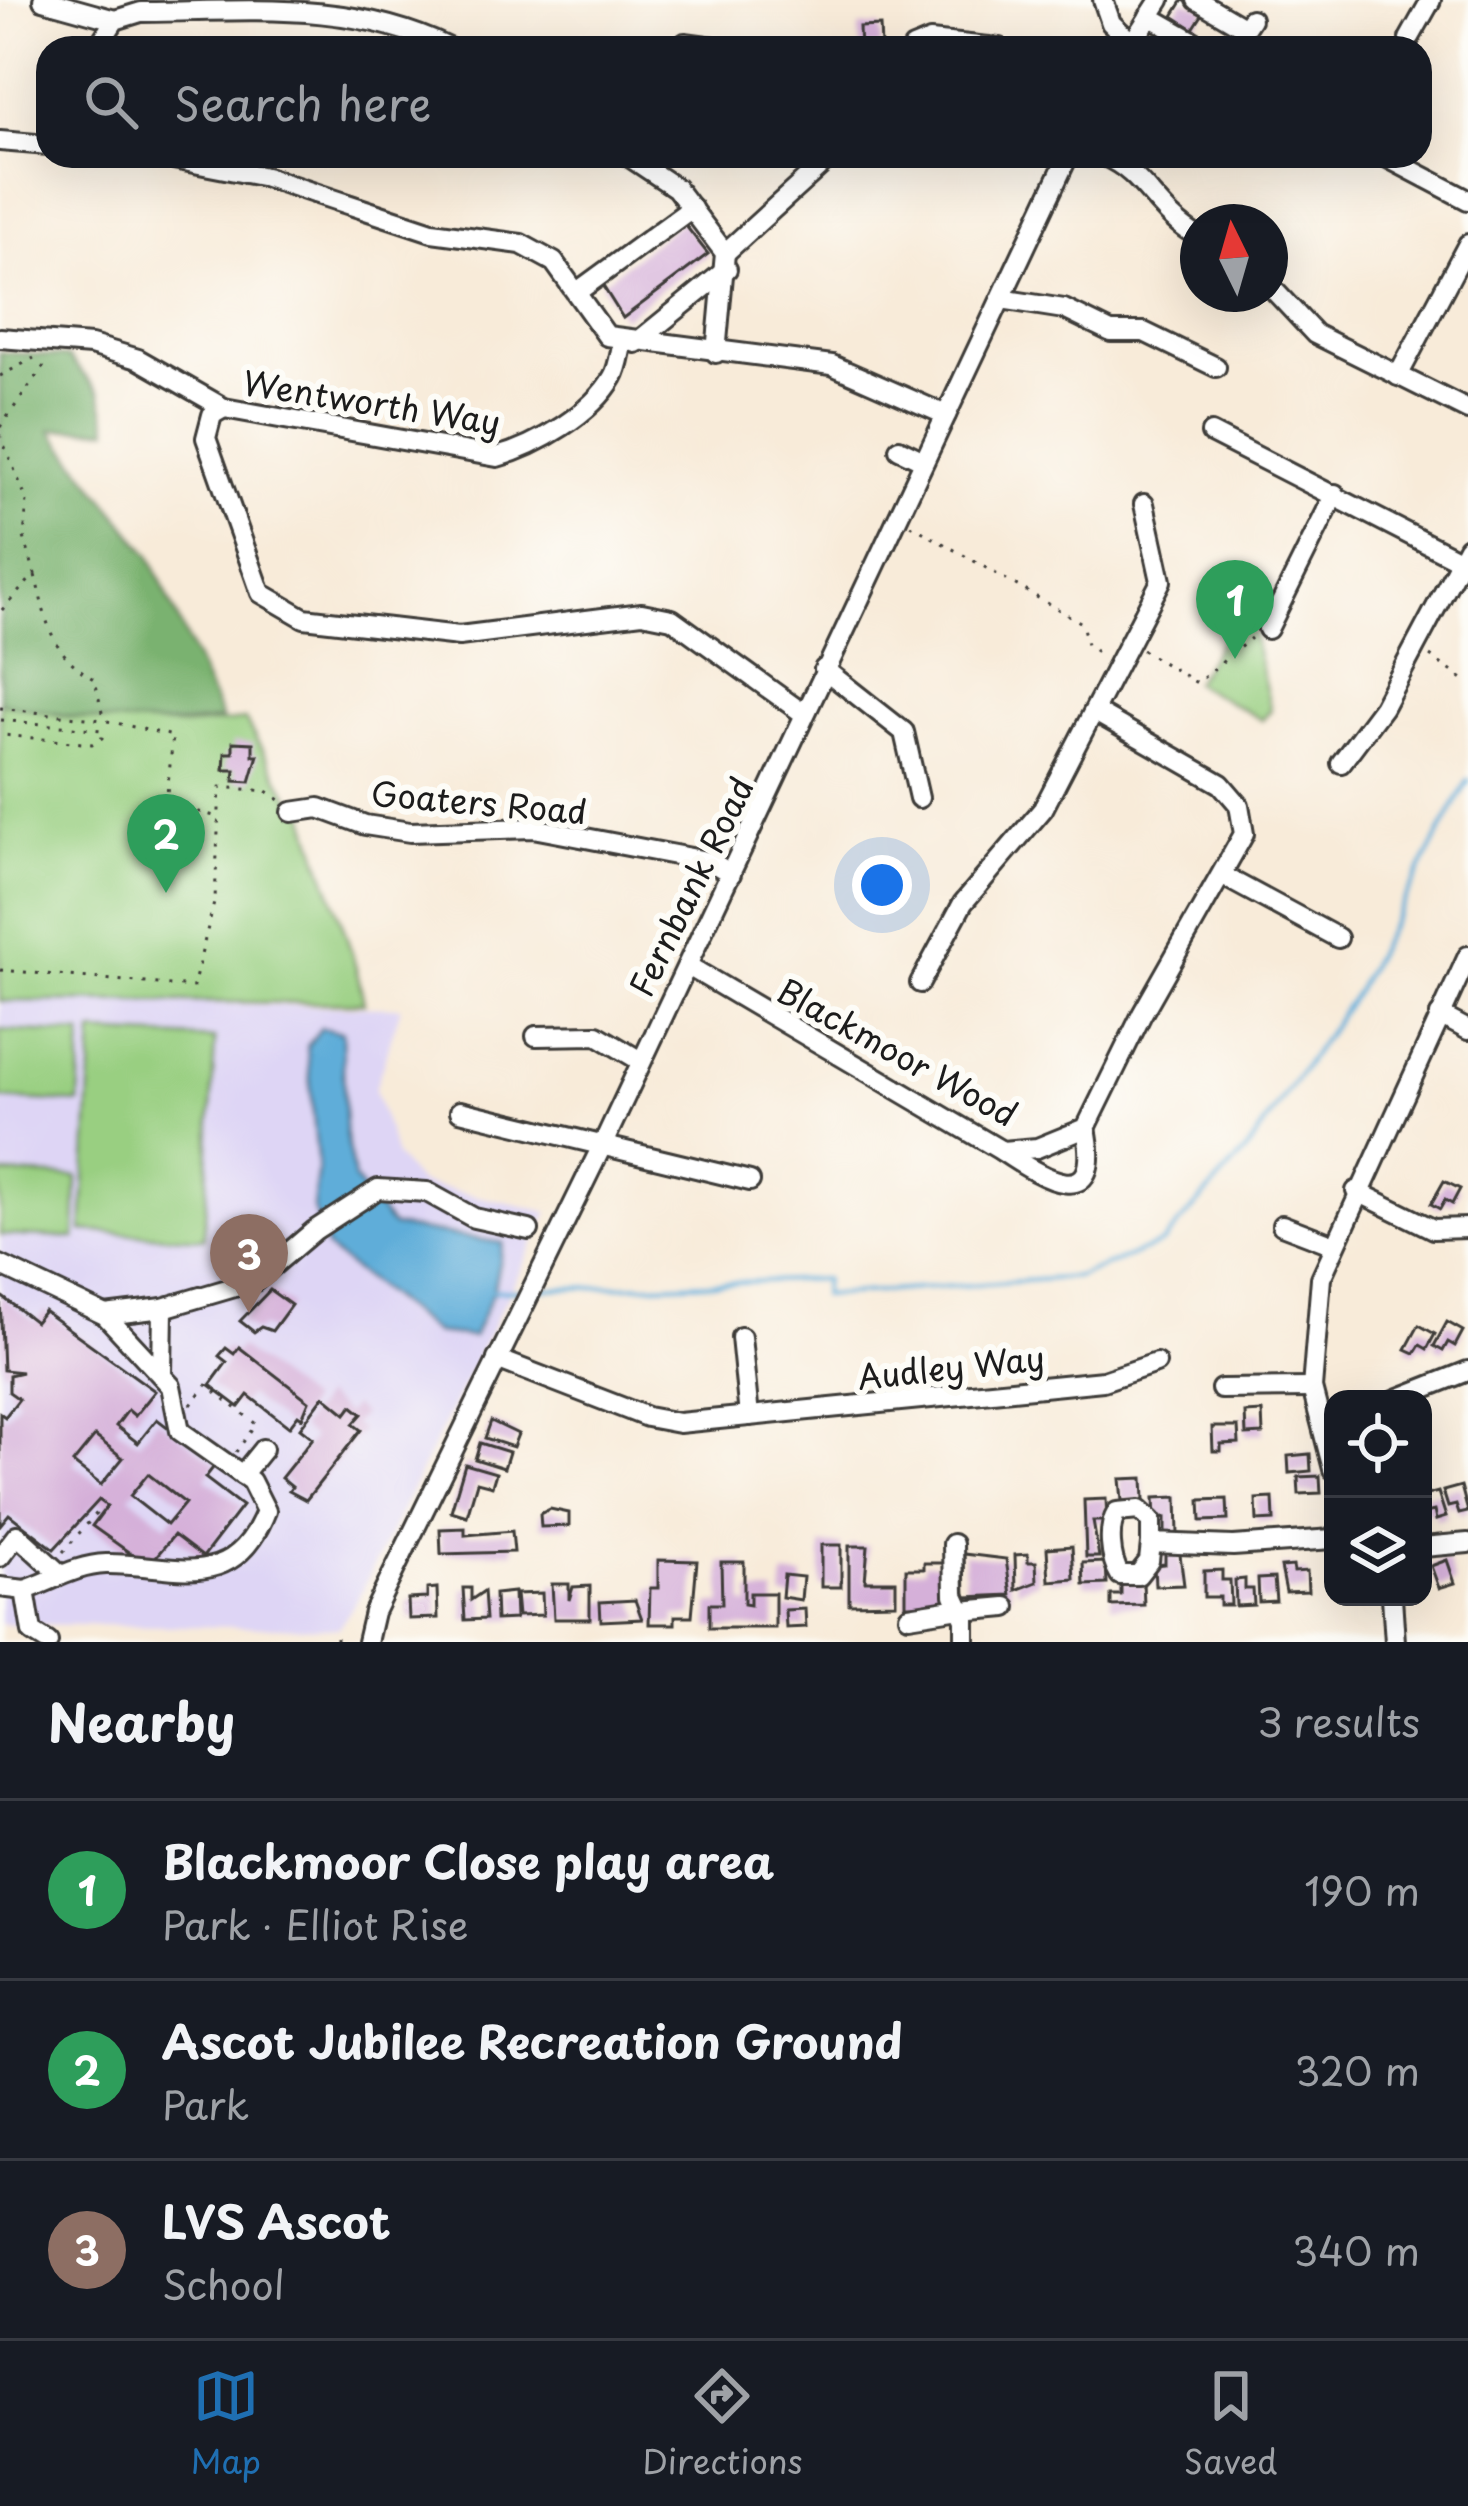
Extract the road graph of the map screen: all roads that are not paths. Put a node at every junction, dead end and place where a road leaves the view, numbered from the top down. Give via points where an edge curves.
1 (43, 0) edge
2 (1103, 0) edge
3 (1197, 0) edge
4 (1431, 0) edge
5 (1155, 8) edge
6 (116, 20) junction
7 (1251, 20) dead end
8 (105, 36) edge
9 (428, 36) edge
10 (1123, 36) edge
11 (1137, 36) edge
12 (1189, 36) edge
13 (1411, 36) edge
14 (0, 141) edge
15 (36, 144) edge
16 (220, 168) edge
17 (646, 168) edge
18 (819, 168) edge
19 (1062, 168) edge
20 (1129, 168) edge
21 (1407, 168) edge
22 (1468, 200) edge
23 (692, 208) junction
24 (1180, 227) edge
25 (1468, 244) edge
26 (726, 261) junction
27 (577, 292) junction
28 (1000, 299) junction
29 (1288, 305) edge
30 (0, 338) edge
31 (629, 342) junction
32 (716, 353) junction
33 (1216, 367) dead end
34 (1398, 376) junction
35 (224, 408) junction
36 (1468, 410) edge
37 (946, 415) junction
38 (1211, 433) dead end
39 (899, 449) dead end
40 (924, 461) junction
41 (1335, 494) junction
42 (1144, 504) dead end
43 (1464, 554) edge
44 (1268, 629) road end
45 (824, 669) junction
46 (1097, 713) junction
47 (804, 714) junction
48 (1341, 763) dead end
49 (919, 798) dead end
50 (298, 810) road end
51 (731, 874) junction
52 (1222, 875) junction
53 (1338, 938) dead end
54 (1468, 956) edge
55 (688, 966) junction
56 (920, 983) dead end
57 (1440, 1015) junction
58 (1468, 1030) edge
59 (536, 1036) dead end
60 (639, 1060) junction
61 (460, 1111) dead end
62 (1086, 1128) junction
63 (602, 1146) junction
64 (1002, 1151) junction
65 (750, 1181) dead end
66 (1356, 1191) junction
67 (1282, 1225) dead end
68 (1468, 1228) edge
69 (529, 1230) dead end
70 (1334, 1245) junction
71 (0, 1265) edge
72 (164, 1308) junction
73 (105, 1315) junction
74 (741, 1337) dead end
75 (496, 1359) junction
76 (1156, 1364) dead end
77 (1468, 1371) edge
78 (162, 1374) junction
79 (1312, 1388) junction
80 (1221, 1389) dead end
81 (1420, 1390) edge
82 (749, 1416) junction
83 (1324, 1419) edge
84 (263, 1449) dead end
85 (235, 1470) junction
86 (1324, 1539) edge
87 (1151, 1543) dead end
88 (953, 1544) dead end
89 (1468, 1544) edge
90 (1432, 1546) edge
91 (0, 1557) edge
92 (61, 1575) junction
93 (0, 1587) edge
94 (26, 1590) junction
95 (1393, 1606) edge
96 (1006, 1607) dead end
97 (961, 1610) junction
98 (909, 1616) dead end
99 (40, 1637) edge
100 (367, 1642) edge
101 (965, 1642) edge
102 (1395, 1642) edge

1 - 6 street
2 - 10 street
3 - 7 street via 1245,28
4 - 13 street
5 - 11 street
5 - 12 street
6 - 8 street
6 - 9 street via 141,12 352,10
14 - 15 street
16 - 27 street via 432,232 521,244 554,262
17 - 23 street
18 - 26 street
19 - 28 street, Fernbank Road
20 - 24 street
21 - 22 street
23 - 26 street
23 - 27 street
25 - 34 street
26 - 31 street
26 - 32 street
27 - 31 street via 596,327
28 - 33 street via 1064,309 1111,332 1144,332
28 - 37 street, Fernbank Road
29 - 34 street via 1315,334
30 - 35 street, Wentworth Way via 91,345 138,359
31 - 32 street
31 - 35 street, Wentworth Way via 600,393 530,448 497,457
32 - 37 street via 832,365
34 - 36 street
35 - 47 street via 212,415 206,438 261,592 274,604 304,617 459,636 642,613 672,619
37 - 40 street, Fernbank Road
38 - 41 street
39 - 40 street
40 - 45 street, Fernbank Road
41 - 43 street
41 - 44 street
42 - 46 street via 1161,581
43 - 48 street via 1383,707
45 - 47 street, Fernbank Road
45 - 49 street via 904,731
46 - 52 street via 1221,784 1239,805 1244,834
46 - 56 street via 1043,809 963,903
47 - 51 street, Fernbank Road
50 - 51 street, Goaters Road via 410,832 533,828 712,862
51 - 55 street, Fernbank Road
52 - 53 street
52 - 62 street
54 - 57 street
55 - 60 street, Fernbank Road
55 - 64 street, Blackmoor Wood
57 - 58 street
57 - 66 street
59 - 60 street via 597,1035
60 - 63 street, Fernbank Road
61 - 63 street
62 - 64 street, Blackmoor Wood via 1037,1148
62 - 64 street via 1089,1162 1069,1186 1048,1182
63 - 65 street
63 - 75 street, Fernbank Road
66 - 68 street via 1433,1229
66 - 70 street
67 - 70 street
69 - 72 street via 474,1218 427,1192 377,1190 255,1281
70 - 79 street via 1316,1298
71 - 73 street
72 - 73 street
72 - 78 street
73 - 78 street
74 - 82 street
75 - 82 street, Audley Way via 658,1420
75 - 100 street, Fernbank Road via 374,1612
76 - 82 street, Audley Way via 1103,1381
77 - 81 street
78 - 85 street via 180,1431
79 - 80 street
79 - 83 street
84 - 85 street
85 - 92 street via 261,1492 266,1511 249,1544 227,1560 206,1570 106,1564
86 - 87 street
88 - 97 street
89 - 90 street
91 - 92 street via 17,1535
92 - 94 street
93 - 94 street
94 - 99 street
95 - 102 street
96 - 97 street
97 - 98 street
97 - 101 street

